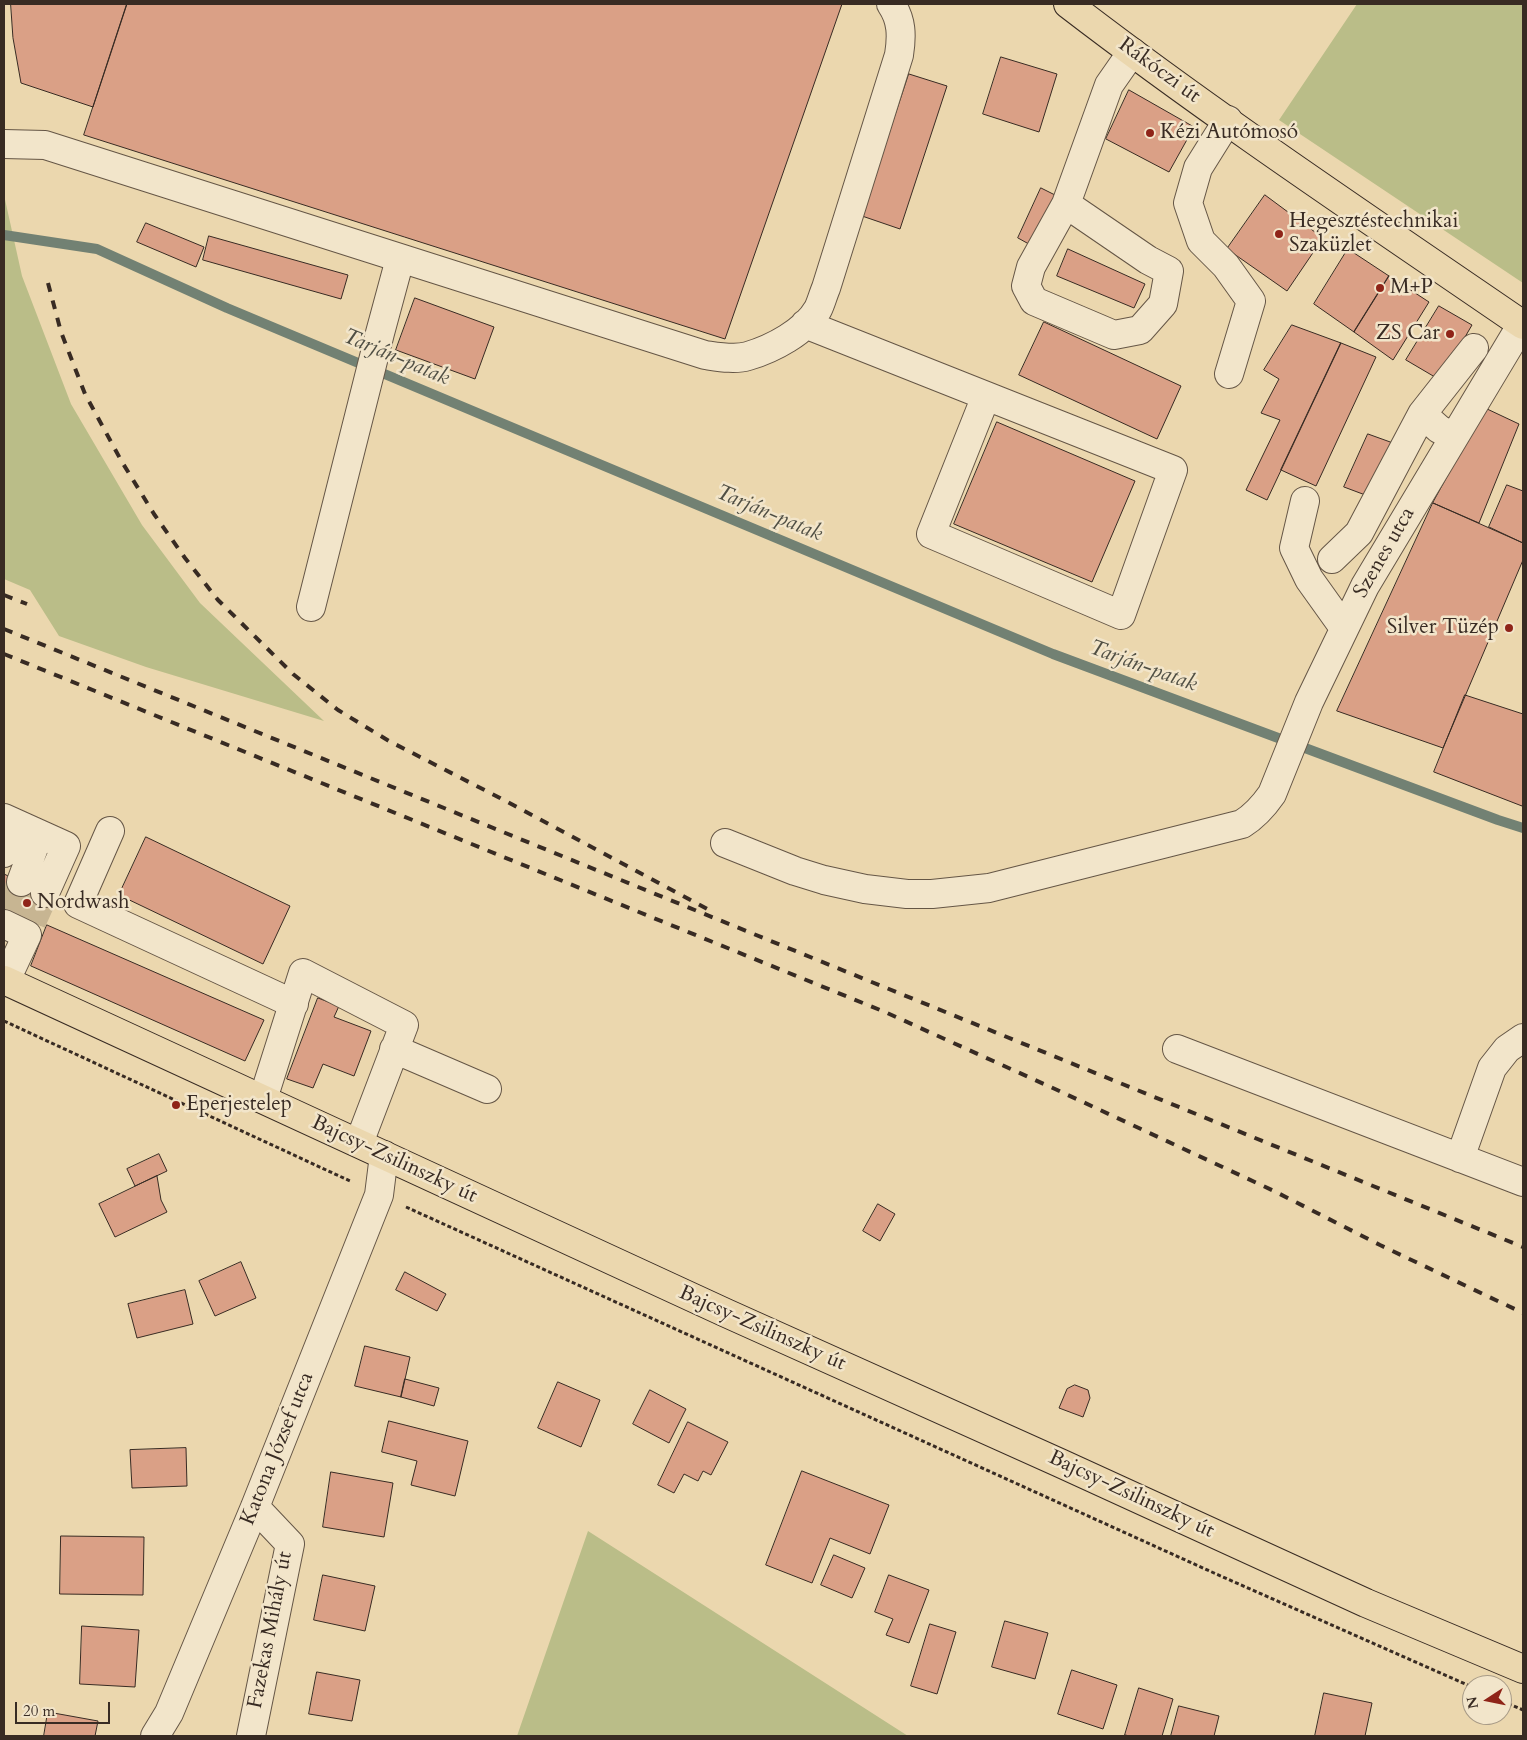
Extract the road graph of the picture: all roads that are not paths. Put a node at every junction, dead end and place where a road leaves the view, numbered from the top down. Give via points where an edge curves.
1 (890, 4) edge
2 (1068, 4) edge
3 (1132, 52) junction
4 (1228, 120) junction
5 (4, 144) edge
6 (1066, 204) junction
7 (400, 259) junction
8 (805, 324) junction
9 (1523, 324) edge
10 (1474, 348) dead end
11 (1229, 374) dead end
12 (986, 396) junction
13 (1422, 414) junction
14 (1454, 437) junction
15 (1305, 501) dead end
16 (1332, 559) dead end
17 (311, 607) dead end
18 (1344, 628) junction
19 (9, 820) edge
20 (110, 831) dead end
21 (725, 843) dead end
22 (4, 853) edge
23 (33, 887) tunnel mouth
24 (15, 923) tunnel mouth
25 (5, 980) edge
26 (294, 1004) junction
27 (1523, 1038) edge
28 (394, 1049) junction
29 (1177, 1049) dead end
30 (487, 1089) dead end
31 (263, 1099) junction
32 (359, 1143) junction
33 (384, 1155) junction
34 (1460, 1158) junction
35 (1523, 1182) edge
36 (255, 1508) junction
37 (1523, 1669) edge
38 (155, 1736) edge
39 (251, 1736) edge

1 - 8 street via 900,24 899,55 826,288 817,310
2 - 3 main road, Rákóczi út
3 - 4 main road, Rákóczi út
3 - 6 street via 1110,85
4 - 9 main road, Rákóczi út
4 - 11 street via 1198,168 1188,203 1201,242 1226,266 1251,301
5 - 7 street via 45,145
6 - 6 street via 1031,267 1026,286 1034,301 1114,335 1140,330 1163,304 1169,271
7 - 8 street via 706,355 747,356 785,341
7 - 17 street
8 - 12 street
9 - 14 street, Szenes utca
10 - 13 street
12 - 12 street via 1173,470 1121,615 931,534
13 - 14 street via 1438,429
13 - 16 street via 1359,533
14 - 18 street, Szenes utca via 1365,586
15 - 18 street via 1294,548 1309,579
18 - 21 street, Szenes utca via 1309,702 1272,794 1264,806 1242,824 989,888 932,894 866,889 824,880
19 - 22 street
19 - 23 street via 39,834
20 - 26 street via 78,904
24 - 25 street
25 - 31 main road, Bajcsy-Zsilinszky út
26 - 28 street via 303,973 404,1025
26 - 31 street
27 - 34 street via 1507,1048 1492,1068
28 - 30 street
28 - 32 street
29 - 34 street
31 - 32 main road, Bajcsy-Zsilinszky út
32 - 33 main road, Bajcsy-Zsilinszky út
33 - 36 street, Katona József utca via 379,1195
33 - 37 main road, Bajcsy-Zsilinszky út via 1366,1603
34 - 35 street
36 - 38 street, Katona József utca via 169,1713
36 - 39 street, Fazekas Mihály út via 290,1544

